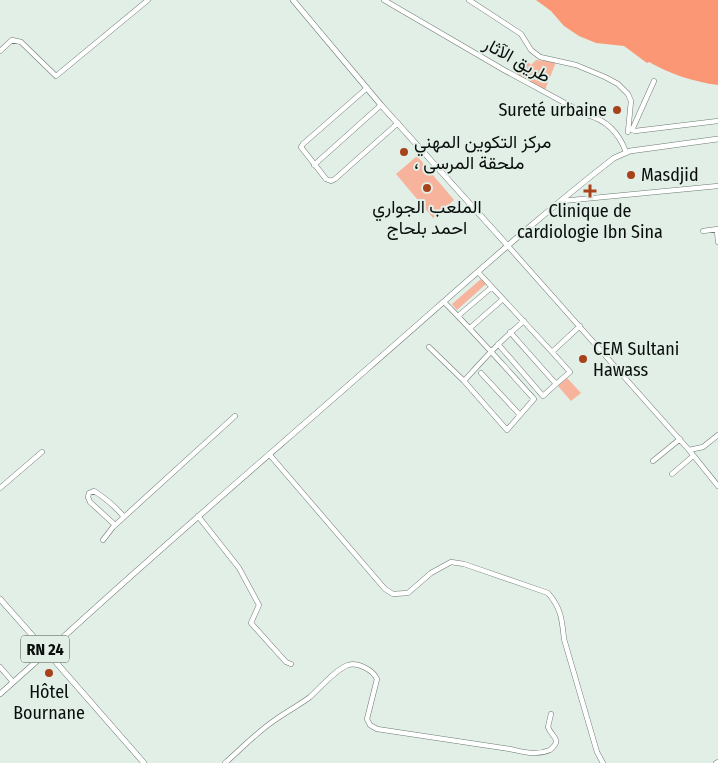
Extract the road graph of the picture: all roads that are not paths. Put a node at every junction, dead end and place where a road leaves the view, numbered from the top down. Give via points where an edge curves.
1 (148, 0) edge
2 (292, 0) edge
3 (384, 0) edge
4 (469, 0) edge
5 (0, 51) edge
6 (654, 81) dead end
7 (366, 88) junction
8 (381, 105) junction
9 (718, 121) edge
10 (398, 123) junction
11 (629, 130) junction
12 (621, 138) junction
13 (718, 139) edge
14 (626, 152) junction
15 (314, 165) junction
16 (718, 186) edge
17 (562, 201) junction
18 (717, 230) edge
19 (703, 231) dead end
20 (718, 242) edge
21 (508, 246) junction
22 (478, 272) junction
23 (492, 287) junction
24 (503, 299) junction
25 (444, 302) junction
26 (458, 316) junction
27 (524, 321) junction
28 (580, 326) junction
29 (470, 328) junction
30 (510, 332) junction
31 (498, 344) junction
32 (429, 347) dead end
33 (491, 352) junction
34 (552, 352) junction
35 (481, 373) dead end
36 (464, 381) junction
37 (556, 384) junction
38 (520, 415) junction
39 (235, 416) dead end
40 (718, 435) edge
41 (680, 440) junction
42 (689, 450) junction
43 (42, 452) dead end
44 (268, 454) junction
45 (693, 456) junction
46 (653, 461) dead end
47 (672, 474) dead end
48 (718, 486) edge
49 (0, 488) edge
50 (198, 516) junction
51 (124, 517) junction
52 (115, 525) junction
53 (103, 540) dead end
54 (0, 599) edge
55 (47, 652) junction
56 (291, 664) dead end
57 (0, 667) edge
58 (13, 682) junction
59 (0, 694) edge
60 (551, 714) dead end
61 (144, 763) edge
62 (225, 763) edge
63 (602, 763) edge

1 - 5 street via 56,76 21,42 12,40
2 - 7 main road
3 - 12 street, طريق الآثار via 504,70 598,118
4 - 11 street via 521,34 540,57 576,65 618,84 631,101
6 - 11 street
7 - 8 main road
7 - 15 street via 303,144 301,149
8 - 10 main road
8 - 15 street
9 - 11 street
10 - 15 street via 331,181
10 - 21 main road
11 - 12 street
12 - 14 street, طريق الآثار
13 - 14 main road
14 - 17 main road
16 - 17 street
17 - 21 main road
18 - 19 street
18 - 20 street
21 - 22 main road
21 - 28 street
22 - 23 street
22 - 25 main road
23 - 24 street
23 - 26 street
24 - 27 street
24 - 29 street
25 - 26 street
25 - 44 main road
26 - 29 street
27 - 30 street
27 - 34 street
28 - 34 street
28 - 41 street
29 - 33 street
30 - 31 street
30 - 37 street
31 - 33 street
31 - 37 street via 543,396
32 - 36 street
33 - 36 street
33 - 38 street via 534,399
34 - 37 street via 570,372
35 - 38 street
36 - 38 street via 507,430
39 - 51 street
40 - 42 street via 702,447
41 - 42 street
41 - 46 street
42 - 45 street
43 - 49 street
44 - 50 main road
44 - 63 street via 385,589 393,594 408,593 451,562 548,593 558,605 564,639
45 - 47 street
45 - 48 street
50 - 55 main road
50 - 56 street via 238,568 259,606 252,623
51 - 52 street
51 - 52 street via 94,491 89,493 90,502
52 - 53 street
54 - 55 main road, RN 24
55 - 58 main road, RN 24
55 - 61 main road
57 - 58 street
58 - 59 main road, RN 24
60 - 62 street via 548,727 556,742 550,750 533,754 377,728 367,719 376,676 359,665 348,665

